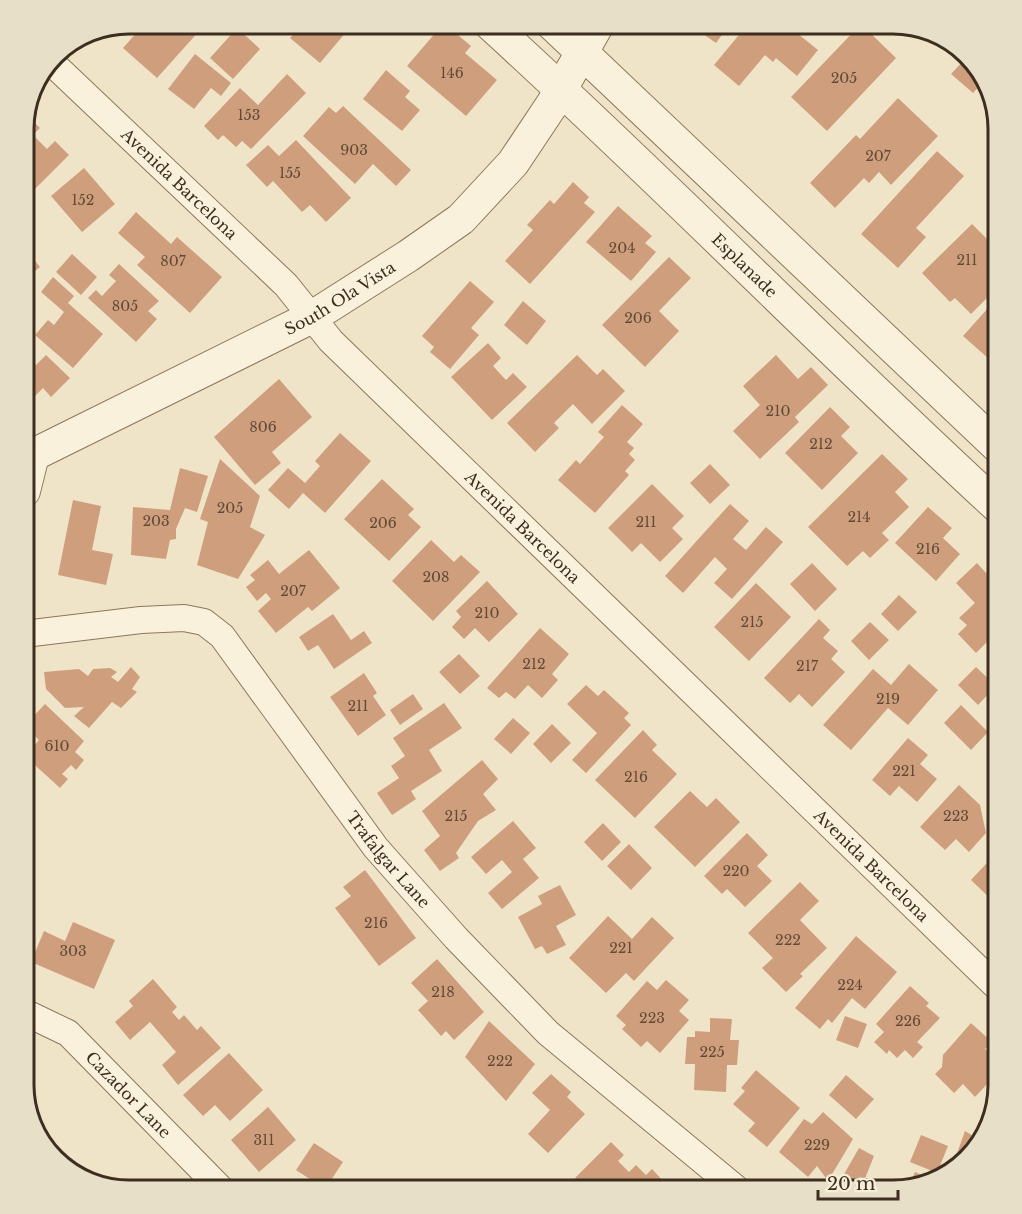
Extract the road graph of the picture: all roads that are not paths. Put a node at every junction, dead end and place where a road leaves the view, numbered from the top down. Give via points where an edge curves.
1 (501, 34) edge
2 (563, 35) edge
3 (592, 35) edge
4 (582, 52) junction
5 (57, 68) edge
6 (561, 89) junction
7 (312, 317) junction
8 (988, 438) edge
9 (35, 450) edge
10 (988, 498) edge
11 (34, 633) edge
12 (988, 978) edge
13 (34, 1017) edge
14 (212, 1180) edge
15 (726, 1180) edge

1 - 6 street, Esplanade
2 - 4 street
3 - 4 street, South Ola Vista
4 - 6 street, South Ola Vista
4 - 8 street
5 - 7 street, Avenida Barcelona via 286,285
6 - 7 street, South Ola Vista via 513,163 460,219
6 - 10 street, Esplanade
7 - 9 street, South Ola Vista
7 - 12 street, Avenida Barcelona via 340,350
11 - 15 street, Trafalgar Lane via 184,618 204,622 222,636 376,848 456,938 548,1033
13 - 14 street, Cazador Lane via 68,1033

